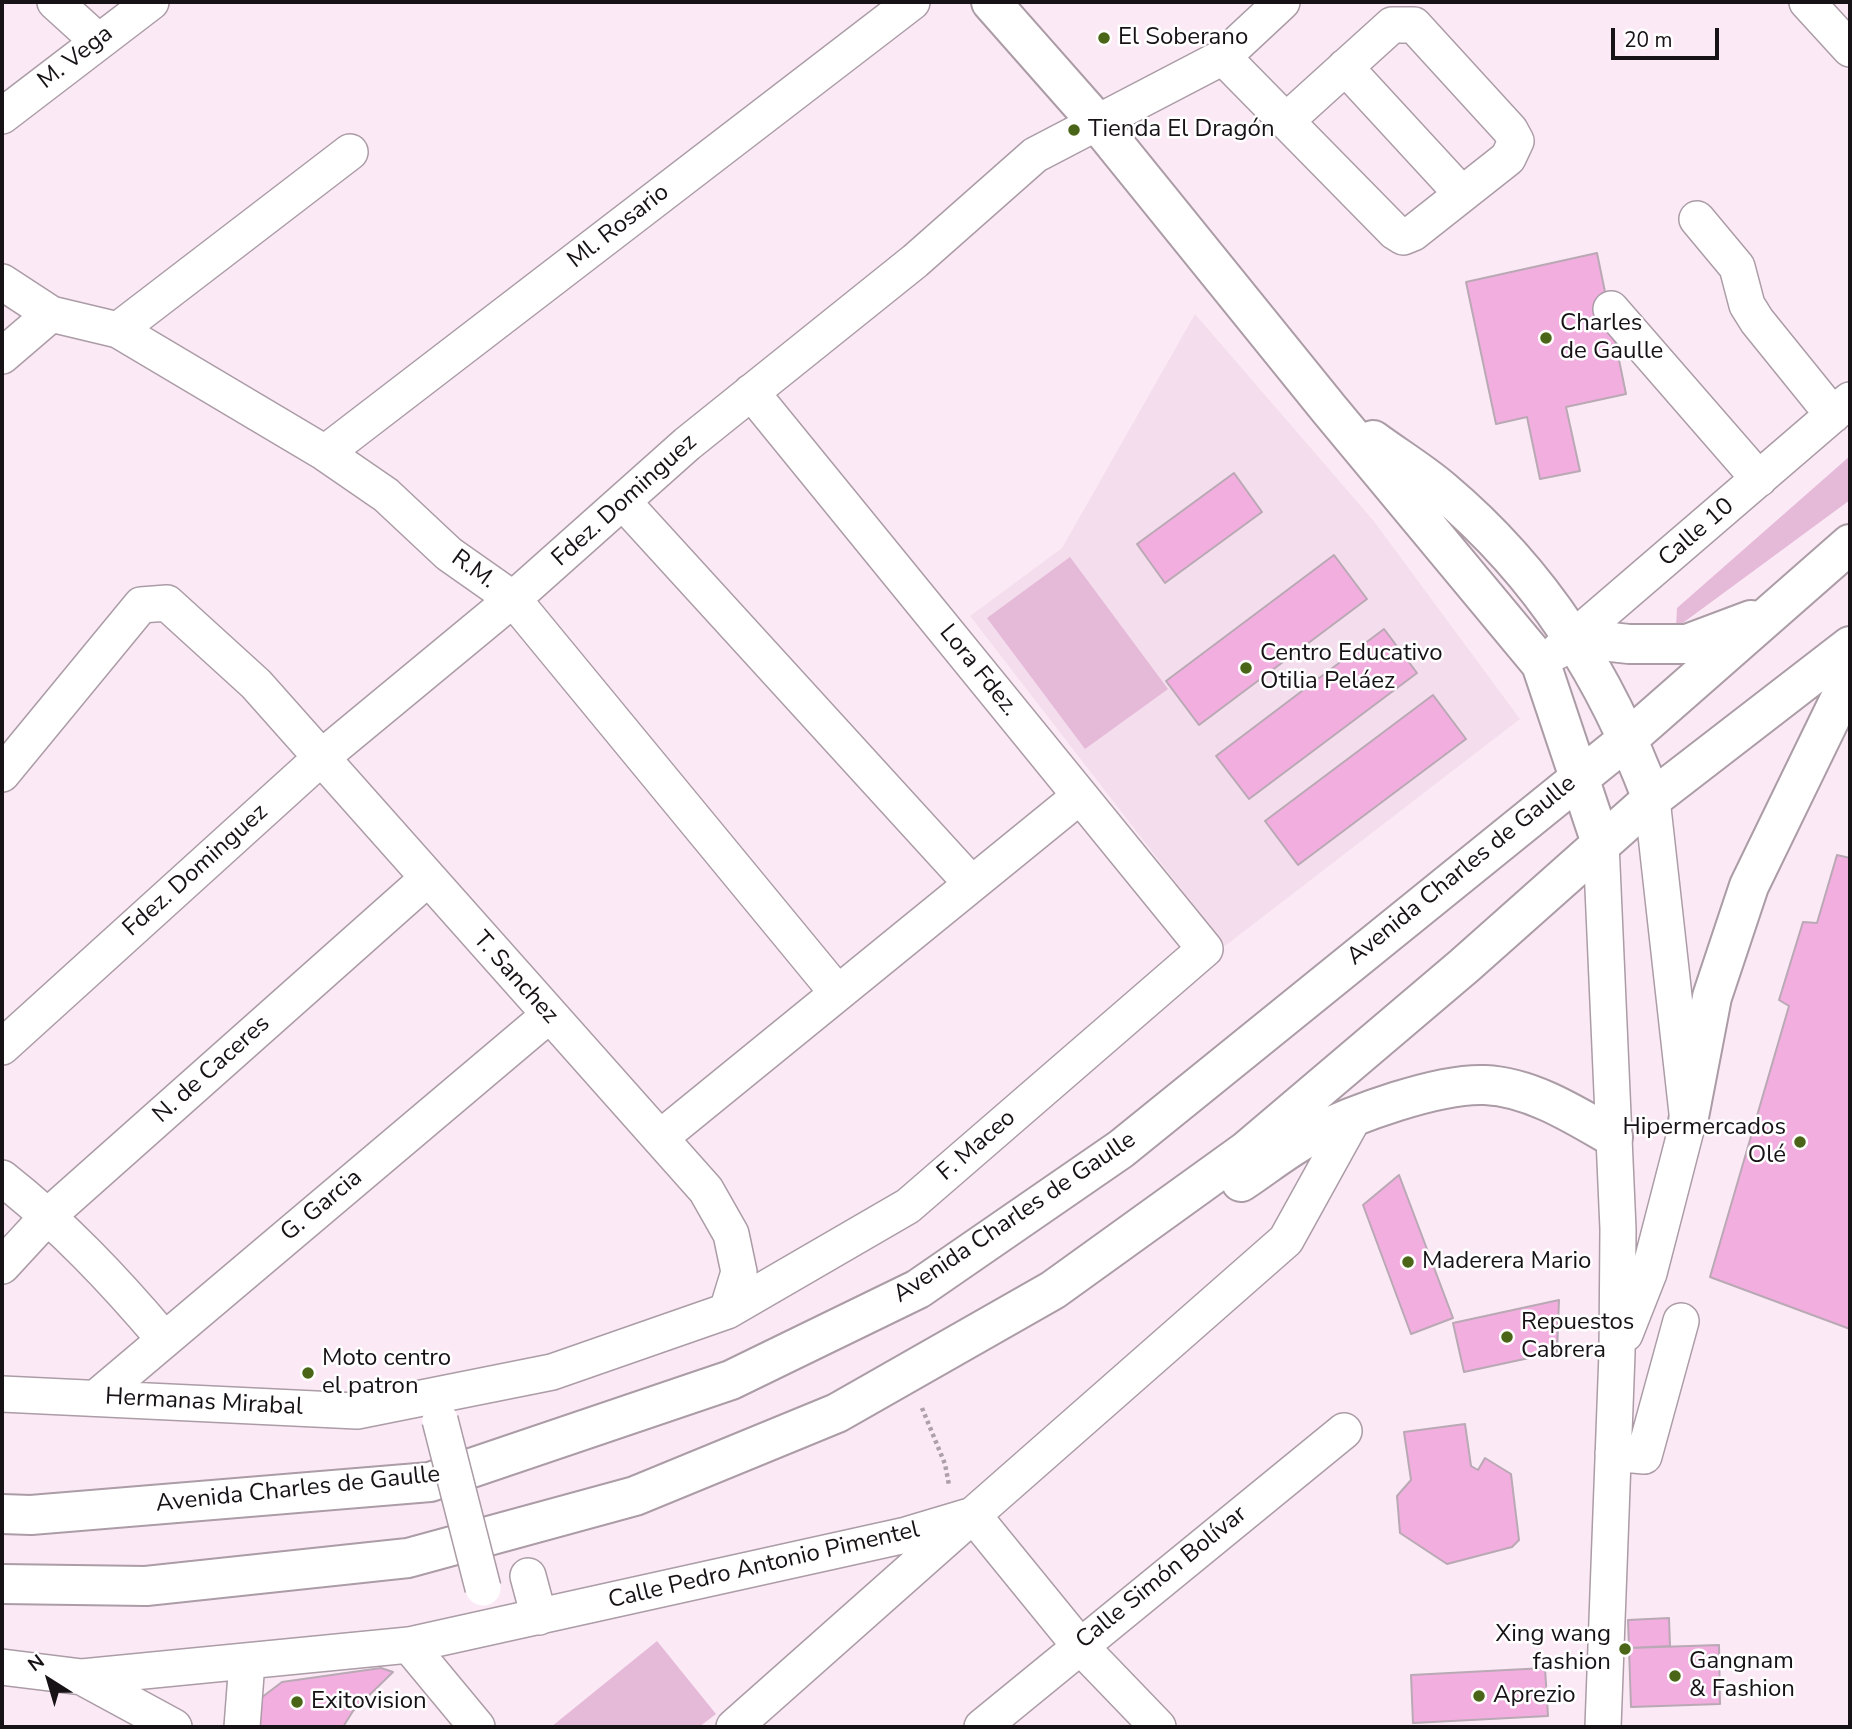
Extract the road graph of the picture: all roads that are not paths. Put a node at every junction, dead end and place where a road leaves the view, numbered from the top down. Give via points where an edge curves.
1 (55, 2) edge
2 (151, 2) edge
3 (912, 2) edge
4 (991, 2) edge
5 (1282, 2) edge
6 (1807, 2) edge
7 (98, 41) junction
8 (1850, 49) edge
9 (1223, 57) junction
10 (1345, 67) junction
11 (2, 116) edge
12 (1096, 121) junction
13 (1286, 121) junction
14 (350, 152) dead end
15 (1462, 194) junction
16 (1697, 219) dead end
17 (2, 282) edge
18 (1611, 309) dead end
19 (51, 314) junction
20 (118, 330) junction
21 (2, 356) edge
22 (751, 392) junction
23 (1842, 408) edge
24 (1329, 409) junction
25 (325, 453) junction
26 (1759, 479) junction
27 (624, 503) junction
28 (1850, 544) edge
29 (513, 599) junction
30 (1772, 611) junction
31 (1575, 638) junction
32 (1850, 646) edge
33 (1541, 664) junction
34 (1850, 678) edge
35 (1629, 738) junction
36 (322, 757) junction
37 (2, 775) edge
38 (1578, 776) junction
39 (1080, 796) junction
40 (1652, 799) junction
41 (1601, 844) junction
42 (427, 879) junction
43 (971, 883) junction
44 (1205, 949) joint
45 (836, 991) junction
46 (548, 1016) junction
47 (2, 1047) edge
48 (1354, 1117) junction
49 (1688, 1122) junction
50 (1613, 1137) junction
51 (660, 1138) junction
52 (2, 1178) edge
53 (49, 1215) junction
54 (2, 1266) edge
55 (1053, 1290) junction
56 (727, 1311) junction
57 (164, 1339) junction
58 (1617, 1359) junction
59 (2, 1394) edge
60 (97, 1397) junction
61 (459, 1407) junction
62 (1344, 1431) dead end
63 (1613, 1453) junction
64 (2, 1514) edge
65 (964, 1517) junction
66 (528, 1576) dead end
67 (2, 1584) edge
68 (483, 1588) dead end
69 (538, 1617) junction
70 (409, 1645) junction
71 (1079, 1645) junction
72 (247, 1662) junction
73 (2, 1667) edge
74 (82, 1677) junction
75 (174, 1727) edge
76 (242, 1727) edge
77 (477, 1727) edge
78 (734, 1727) edge
79 (982, 1727) edge
80 (1158, 1727) edge
81 (1603, 1727) edge

1 - 7 street
2 - 7 street, M. Vega
3 - 25 street, Ml. Rosario
4 - 12 main road
5 - 9 street, Fdez. Dominguez
6 - 8 street
7 - 11 street, M. Vega
9 - 12 street, Fdez. Dominguez
9 - 13 street
10 - 13 street
10 - 15 street
10 - 15 street via 1392,25 1414,25 1516,141 1508,158
12 - 22 street, Fdez. Dominguez via 1034,155 915,261
12 - 24 main road
13 - 15 street via 1403,237
14 - 20 street
16 - 23 street via 1737,267 1747,305 1757,321
17 - 19 street, R.M.
18 - 26 street
19 - 20 street, R.M.
19 - 21 street
20 - 25 street, R.M.
22 - 27 street, Fdez. Dominguez
22 - 39 street, Lora Fdez.
23 - 26 street, Calle 10
24 - 31 main road via 1442,490 1524,569
24 - 33 main road
25 - 29 street, R.M. via 386,495 449,554
26 - 31 street, Calle 10
27 - 29 street, Fdez. Dominguez
27 - 43 street
28 - 30 main road, Avenida Charles de Gaulle
29 - 36 street, Fdez. Dominguez
29 - 45 street, R.M.
30 - 31 main road via 1687,644
30 - 35 main road, Avenida Charles de Gaulle
31 - 33 street, Calle 10
31 - 35 main road
32 - 40 main road
33 - 38 main road
34 - 49 main road via 1749,886 1712,997
35 - 38 main road, Avenida Charles de Gaulle
35 - 40 main road
36 - 37 street, T. Sanchez via 256,684 167,603 151,603 141,605 115,634
36 - 42 street, T. Sanchez
36 - 47 street, Fdez. Dominguez
38 - 41 main road
38 - 64 main road, Avenida Charles de Gaulle via 1121,1149 918,1289 731,1380 430,1482
39 - 43 street
39 - 44 street, Lora Fdez.
40 - 41 main road
40 - 49 street
41 - 50 street
41 - 55 main road via 1246,1151
42 - 46 street, T. Sanchez
42 - 53 street, N. de Caceres
43 - 45 street
44 - 56 street, F. Maceo via 908,1206
45 - 51 street
46 - 51 street, T. Sanchez
46 - 57 street, G. Garcia
48 - 50 main road via 1433,1092 1485,1085 1527,1094
48 - 55 main road via 1311,1136 1083,1285
48 - 65 street, Calle Pedro Antonio Pimentel via 1286,1240
49 - 58 street via 1648,1273
50 - 58 street
51 - 56 street, T. Sanchez via 706,1190 731,1234 738,1272
52 - 53 street
53 - 54 street, N. de Caceres
53 - 57 street
55 - 67 main road via 837,1413 635,1496 408,1558 146,1586
56 - 61 street, Hermanas Mirabal
57 - 60 street, G. Garcia
58 - 63 street
58 - 63 street via 1681,1321 1644,1456
59 - 60 street, Hermanas Mirabal
60 - 61 street, Hermanas Mirabal via 357,1411
61 - 68 street, bridge
62 - 71 street, Calle Simón Bolívar
63 - 81 street
65 - 69 street, Calle Pedro Antonio Pimentel via 906,1535
65 - 71 street
65 - 78 street
66 - 69 street
69 - 70 street, Calle Pedro Antonio Pimentel
70 - 72 street, Calle Pedro Antonio Pimentel
70 - 77 street
71 - 79 street, Calle Simón Bolívar
71 - 80 street
72 - 74 street, Calle Pedro Antonio Pimentel
72 - 76 street
73 - 74 street, Calle Pedro Antonio Pimentel
74 - 75 street

